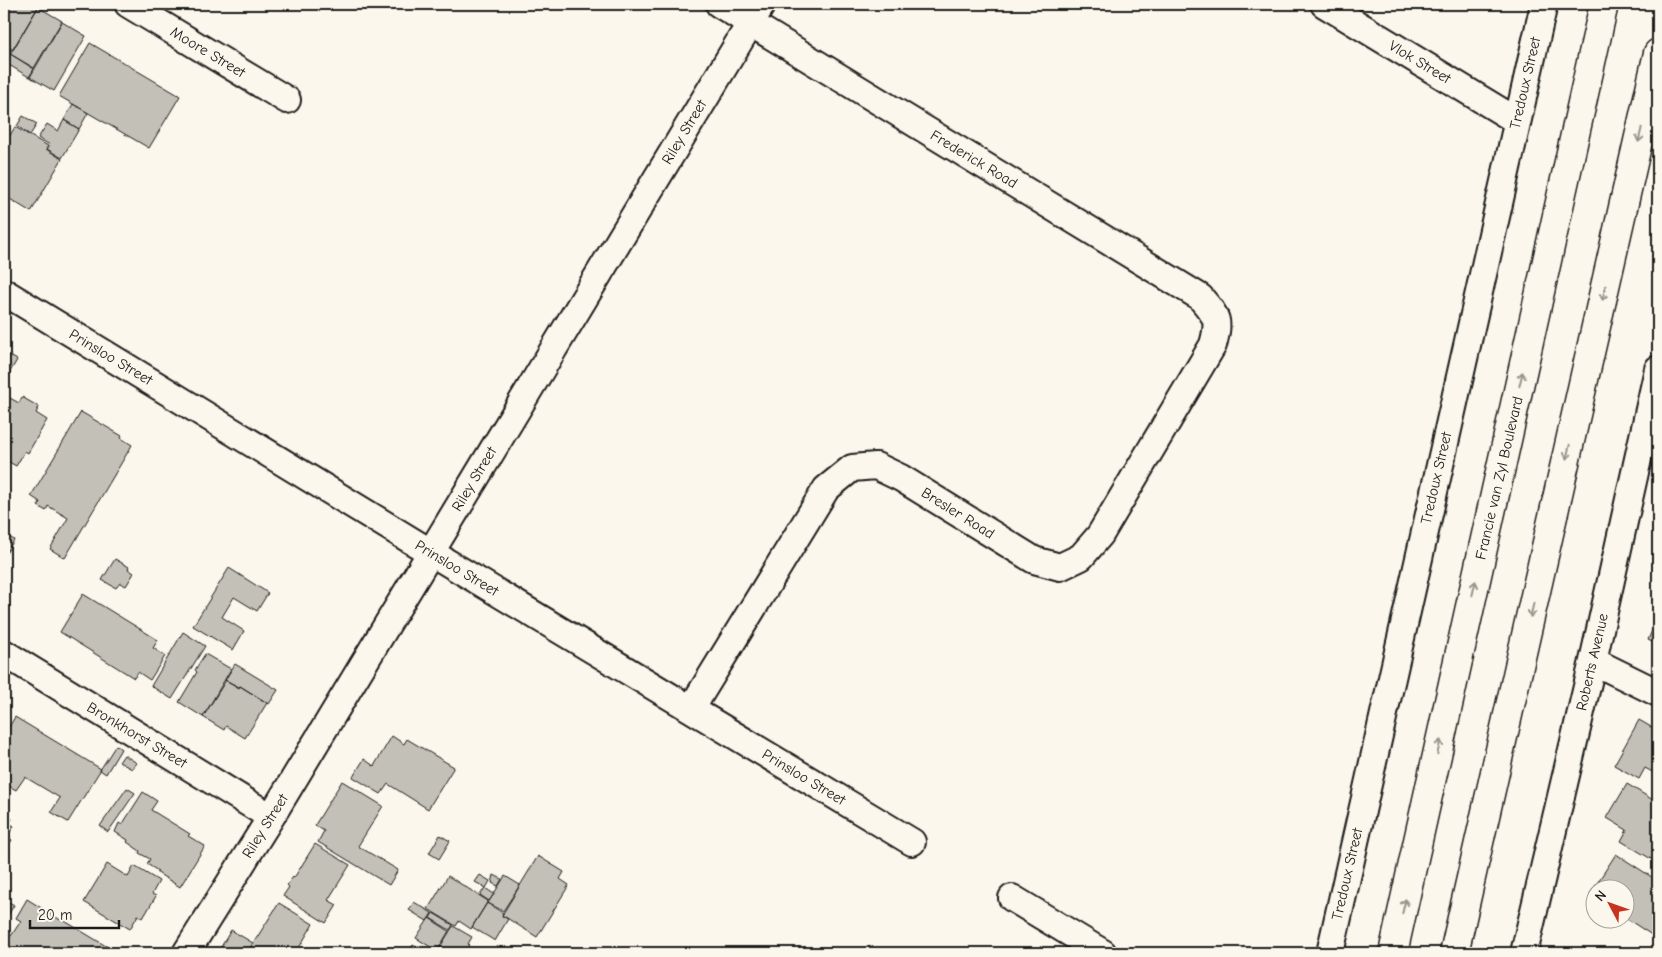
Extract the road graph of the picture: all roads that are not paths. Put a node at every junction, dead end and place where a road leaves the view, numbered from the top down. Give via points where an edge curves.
1 (128, 4) edge
2 (719, 4) edge
3 (1324, 4) edge
4 (1544, 4) edge
5 (1604, 4) edge
6 (756, 13) edge
7 (1658, 53) edge
8 (287, 100) dead end
9 (1517, 121) junction
10 (4, 292) edge
11 (1218, 326) joint
12 (1658, 369) edge
13 (430, 552) junction
14 (4, 653) edge
15 (1593, 661) junction
16 (1658, 693) edge
17 (691, 709) junction
18 (271, 816) junction
19 (912, 842) dead end
20 (1012, 898) dead end
21 (186, 953) edge
22 (1103, 953) edge
23 (1330, 953) edge
24 (1393, 953) edge
25 (1454, 953) edge
26 (1524, 953) edge

1 - 8 street, Moore Street
2 - 6 street, Frederick Road
3 - 9 street, Vlok Street
4 - 9 street, Tredoux Street
24 -> 5 main road, Francie van Zyl Boulevard
6 - 11 street, Frederick Road via 1200,298 1214,314
6 - 13 street, Riley Street
7 -> 25 main road
9 - 23 street, Tredoux Street
10 - 13 street, Prinsloo Street
11 - 17 street, Bresler Road via 1213,344 1100,535 1081,558 1060,567 1034,560 901,478 876,466 852,468 826,489
12 - 15 street, Roberts Avenue
13 - 17 street, Prinsloo Street
13 - 18 street, Riley Street
14 - 18 street, Bronkhorst Street
15 - 16 street
15 - 26 street, Roberts Avenue
17 - 19 street, Prinsloo Street
18 - 21 street, Riley Street
20 - 22 street

